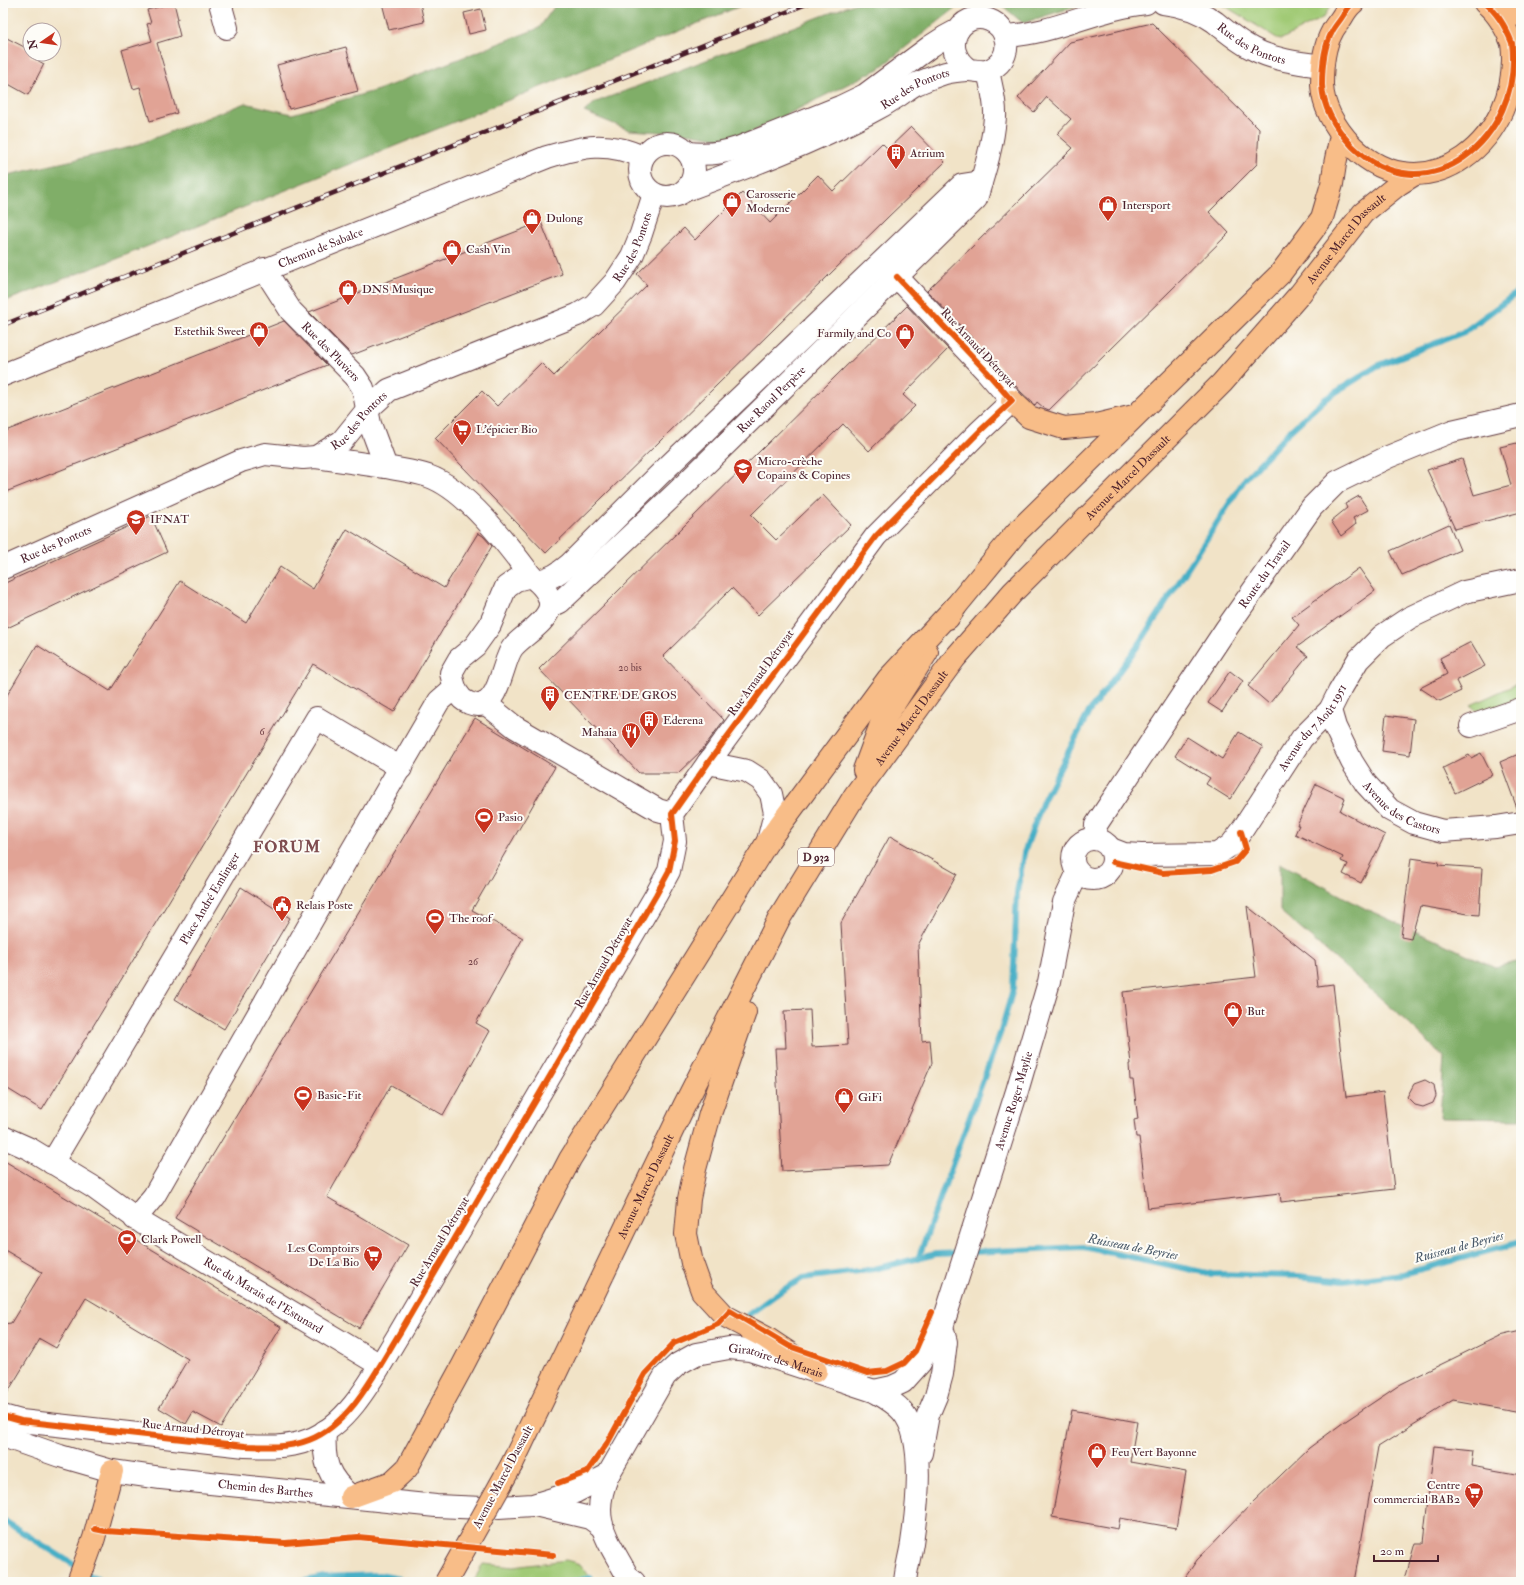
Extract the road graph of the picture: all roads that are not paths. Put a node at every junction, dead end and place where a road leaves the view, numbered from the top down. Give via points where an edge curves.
1 (220, 3) edge
2 (1146, 3) edge
3 (1163, 3) edge
4 (1353, 3) edge
5 (1488, 5) edge
6 (1521, 15) edge
7 (227, 28) dead end
8 (958, 30) junction
9 (1005, 36) junction
10 (1322, 66) junction
11 (979, 70) junction
12 (1520, 80) edge
13 (1341, 134) junction
14 (688, 153) junction
15 (643, 157) junction
16 (1415, 174) junction
17 (981, 182) junction
18 (686, 190) junction
19 (654, 194) junction
20 (264, 269) junction
21 (897, 277) junction
22 (3, 375) edge
23 (1012, 401) junction
24 (367, 410) junction
25 (1521, 415) edge
26 (1134, 416) junction
27 (316, 457) junction
28 (386, 467) junction
29 (3, 568) edge
30 (534, 579) junction
31 (1521, 580) edge
32 (956, 606) junction
33 (550, 607) junction
34 (454, 688) junction
35 (485, 703) junction
36 (1521, 709) edge
37 (1330, 710) junction
38 (1471, 726) dead end
39 (708, 763) junction
40 (401, 768) junction
41 (855, 795) junction
42 (672, 814) junction
43 (1521, 823) edge
44 (768, 841) junction
45 (1103, 844) junction
46 (1078, 872) junction
47 (779, 919) junction
48 (3, 1137) edge
49 (52, 1163) junction
50 (135, 1219) junction
51 (942, 1327) junction
52 (380, 1365) junction
53 (816, 1371) junction
54 (874, 1392) junction
55 (3, 1416) edge
56 (325, 1431) junction
57 (3, 1436) edge
58 (919, 1470) junction
59 (112, 1471) junction
60 (608, 1475) junction
61 (351, 1497) junction
62 (533, 1505) junction
63 (601, 1526) junction
64 (625, 1571) edge
65 (78, 1582) edge
66 (446, 1582) edge
67 (905, 1582) edge

1 - 7 street
2 - 9 street via 1128,5 1044,30
3 - 10 street, Rue des Pontots via 1196,12 1214,21 1252,49 1267,55
4 - 10 main road via 1331,33
5 - 6 main road via 1509,14
5 - 12 main road via 1507,29 1516,54
8 - 9 street via 970,20 987,19 1001,28
8 - 11 street via 954,48 959,61
8 - 14 street, Rue des Pontots via 931,46 865,94 840,107 720,154
9 - 11 street via 1006,53 1002,61 996,67
10 - 13 main road via 1322,90 1329,114
11 - 17 street, Rue Raoul Perpère via 994,103 995,116
11 - 18 street, Rue des Pontots via 948,72 914,85 870,112 829,132
12 - 16 main road via 1514,105 1504,126 1490,145 1470,160 1444,171
13 - 16 main road via 1361,155 1387,168
13 - 26 main road, Avenue Marcel Dassault via 1332,184 1322,218 1280,274
14 - 15 street via 668,142 653,146
14 - 18 street via 694,168 694,176
15 - 19 street via 640,174 647,188
15 - 20 street, Chemin de Sabalce via 628,151 598,146 574,149 547,157
16 - 41 main road, Avenue Marcel Dassault via 1363,213 1300,294 1222,384 1013,592 955,658
17 - 21 street, Rue Raoul Perpère via 976,199
17 - 30 street, Rue Raoul Perpère via 962,185 659,475 570,564 546,580
18 - 19 street via 670,197
19 - 24 street, Rue des Pontots via 632,256 594,306 389,390
20 - 22 street, Chemin de Sabalce
20 - 24 street, Rue des Pluviers via 291,311 355,376 363,388
21 - 23 street, Rue Arnaud Détroyat
21 - 33 street, Rue Raoul Perpère via 676,492 560,602
23 - 26 main road via 1029,417 1064,428 1096,425
23 - 39 street, Rue Arnaud Détroyat via 876,536
24 - 27 street, Rue des Pontots via 342,441
24 - 28 street, Rue des Pluviers
25 - 45 street, Route du Travail via 1452,431 1388,457 1337,482 1312,507 1226,629 1096,825
26 - 32 main road, Avenue Marcel Dassault via 1016,533
27 - 28 street
27 - 29 street, Rue des Pontots via 265,454 241,461
28 - 30 street via 428,475 448,485 466,500 510,548
30 - 33 street via 547,593
30 - 34 street, Rue Raoul Perpère via 516,580 506,587 490,625 451,673
31 - 37 street, Avenue du 7 Août 1951 via 1464,592 1409,618 1382,636 1358,660
32 - 41 main road, Avenue Marcel Dassault via 881,724
32 - 44 main road via 888,679
33 - 35 street, Rue Raoul Perpère via 544,618 512,647 498,688
34 - 35 street via 461,698 469,703
34 - 40 street via 439,700
35 - 42 street via 515,727 658,810
36 - 38 street
37 - 43 street, Avenue des Castors via 1335,727 1352,762 1366,784 1390,810 1414,823 1443,830
37 - 45 street, Avenue du 7 Août 1951 via 1302,738 1231,845 1217,854 1124,854
39 - 42 street, Rue Arnaud Détroyat
39 - 44 street via 747,771 760,780 771,794 775,813
40 - 49 street, Place André Emlinger via 317,718
40 - 50 street via 157,1190
41 - 47 main road, Avenue Marcel Dassault / D 932
42 - 52 street, Rue Arnaud Détroyat via 675,841 669,871
44 - 61 main road via 570,1160 407,1468 392,1482
45 - 46 street via 1082,842 1074,853 1073,860
45 - 46 street via 1113,855 1111,868 1102,877 1090,878
46 - 51 street, Avenue Roger Maylie via 1064,902 1049,982
47 - 53 main road via 710,1114 689,1199 686,1234 692,1263 702,1291 725,1316 765,1337
47 - 66 main road, Avenue Marcel Dassault, bridge via 681,1113 512,1464
48 - 49 street, Rue du Marais de l'Estunard via 30,1149
49 - 50 street, Rue du Marais de l'Estunard via 93,1186
50 - 52 street, Rue du Marais de l'Estunard
51 - 54 street, Avenue Roger Maylie via 931,1340 920,1363 903,1382
51 - 58 street, Avenue Roger Maylie via 946,1342 940,1385 926,1420
52 - 56 street, Rue Arnaud Détroyat via 363,1393 346,1413
53 - 54 street, Giratoire des Marais
53 - 60 street, Giratoire des Marais via 750,1350 729,1348 696,1354 678,1364 665,1376
54 - 58 street, Giratoire des Marais via 891,1402 906,1418 914,1440
55 - 56 street, Rue Arnaud Détroyat via 21,1421 269,1448 309,1440
56 - 61 street via 325,1461 341,1489
57 - 59 street, Chemin des Barthes
58 - 67 street, Giratoire des Marais via 912,1543
59 - 61 street, Chemin des Barthes
59 - 65 main road via 94,1538
60 - 62 street, Chemin des Barthes via 575,1492
60 - 63 street, Giratoire des Marais via 601,1491
61 - 62 street, Chemin des Barthes via 436,1506 484,1508
62 - 63 street, Chemin des Barthes via 590,1518
63 - 64 street, Giratoire des Marais

